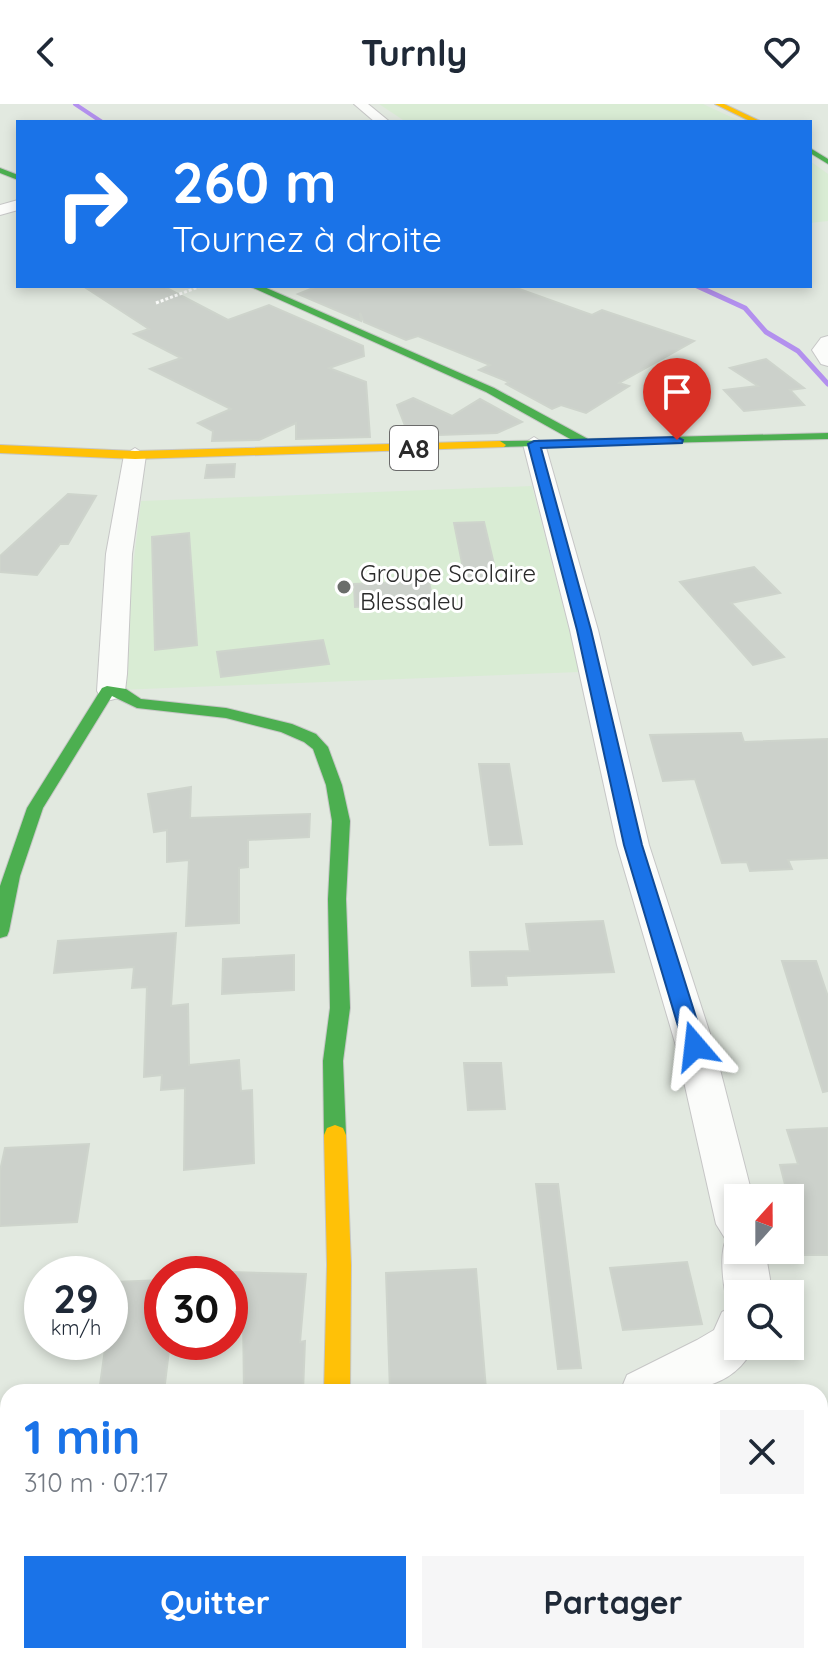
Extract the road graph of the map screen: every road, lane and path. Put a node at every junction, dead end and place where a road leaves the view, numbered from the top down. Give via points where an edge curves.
1 (360, 104) edge
2 (718, 104) edge
3 (380, 120) edge
4 (754, 120) edge
5 (196, 288) edge
6 (259, 288) edge
7 (156, 303) dead end
8 (828, 342) edge
9 (828, 360) edge
10 (828, 436) edge
11 (587, 443) junction
12 (534, 444) junction
13 (0, 449) edge
14 (135, 455) junction
15 (111, 691) junction
16 (0, 931) edge
17 (728, 1184) edge
18 (724, 1350) edge
19 (337, 1384) edge
20 (660, 1384) edge

1 - 3 street
2 - 4 street
5 - 7 path
6 - 11 street via 490,390
8 - 9 street via 822,350
10 - 11 street, A8
11 - 12 street, A8
12 - 14 street, A8
12 - 17 street via 633,845 695,1046
13 - 14 street, A8
14 - 15 street via 119,549
15 - 16 street via 98,703 35,808 11,876
15 - 19 street via 137,703 226,713 310,738 320,747 334,785 341,821 340,1008 333,1061
18 - 20 street

